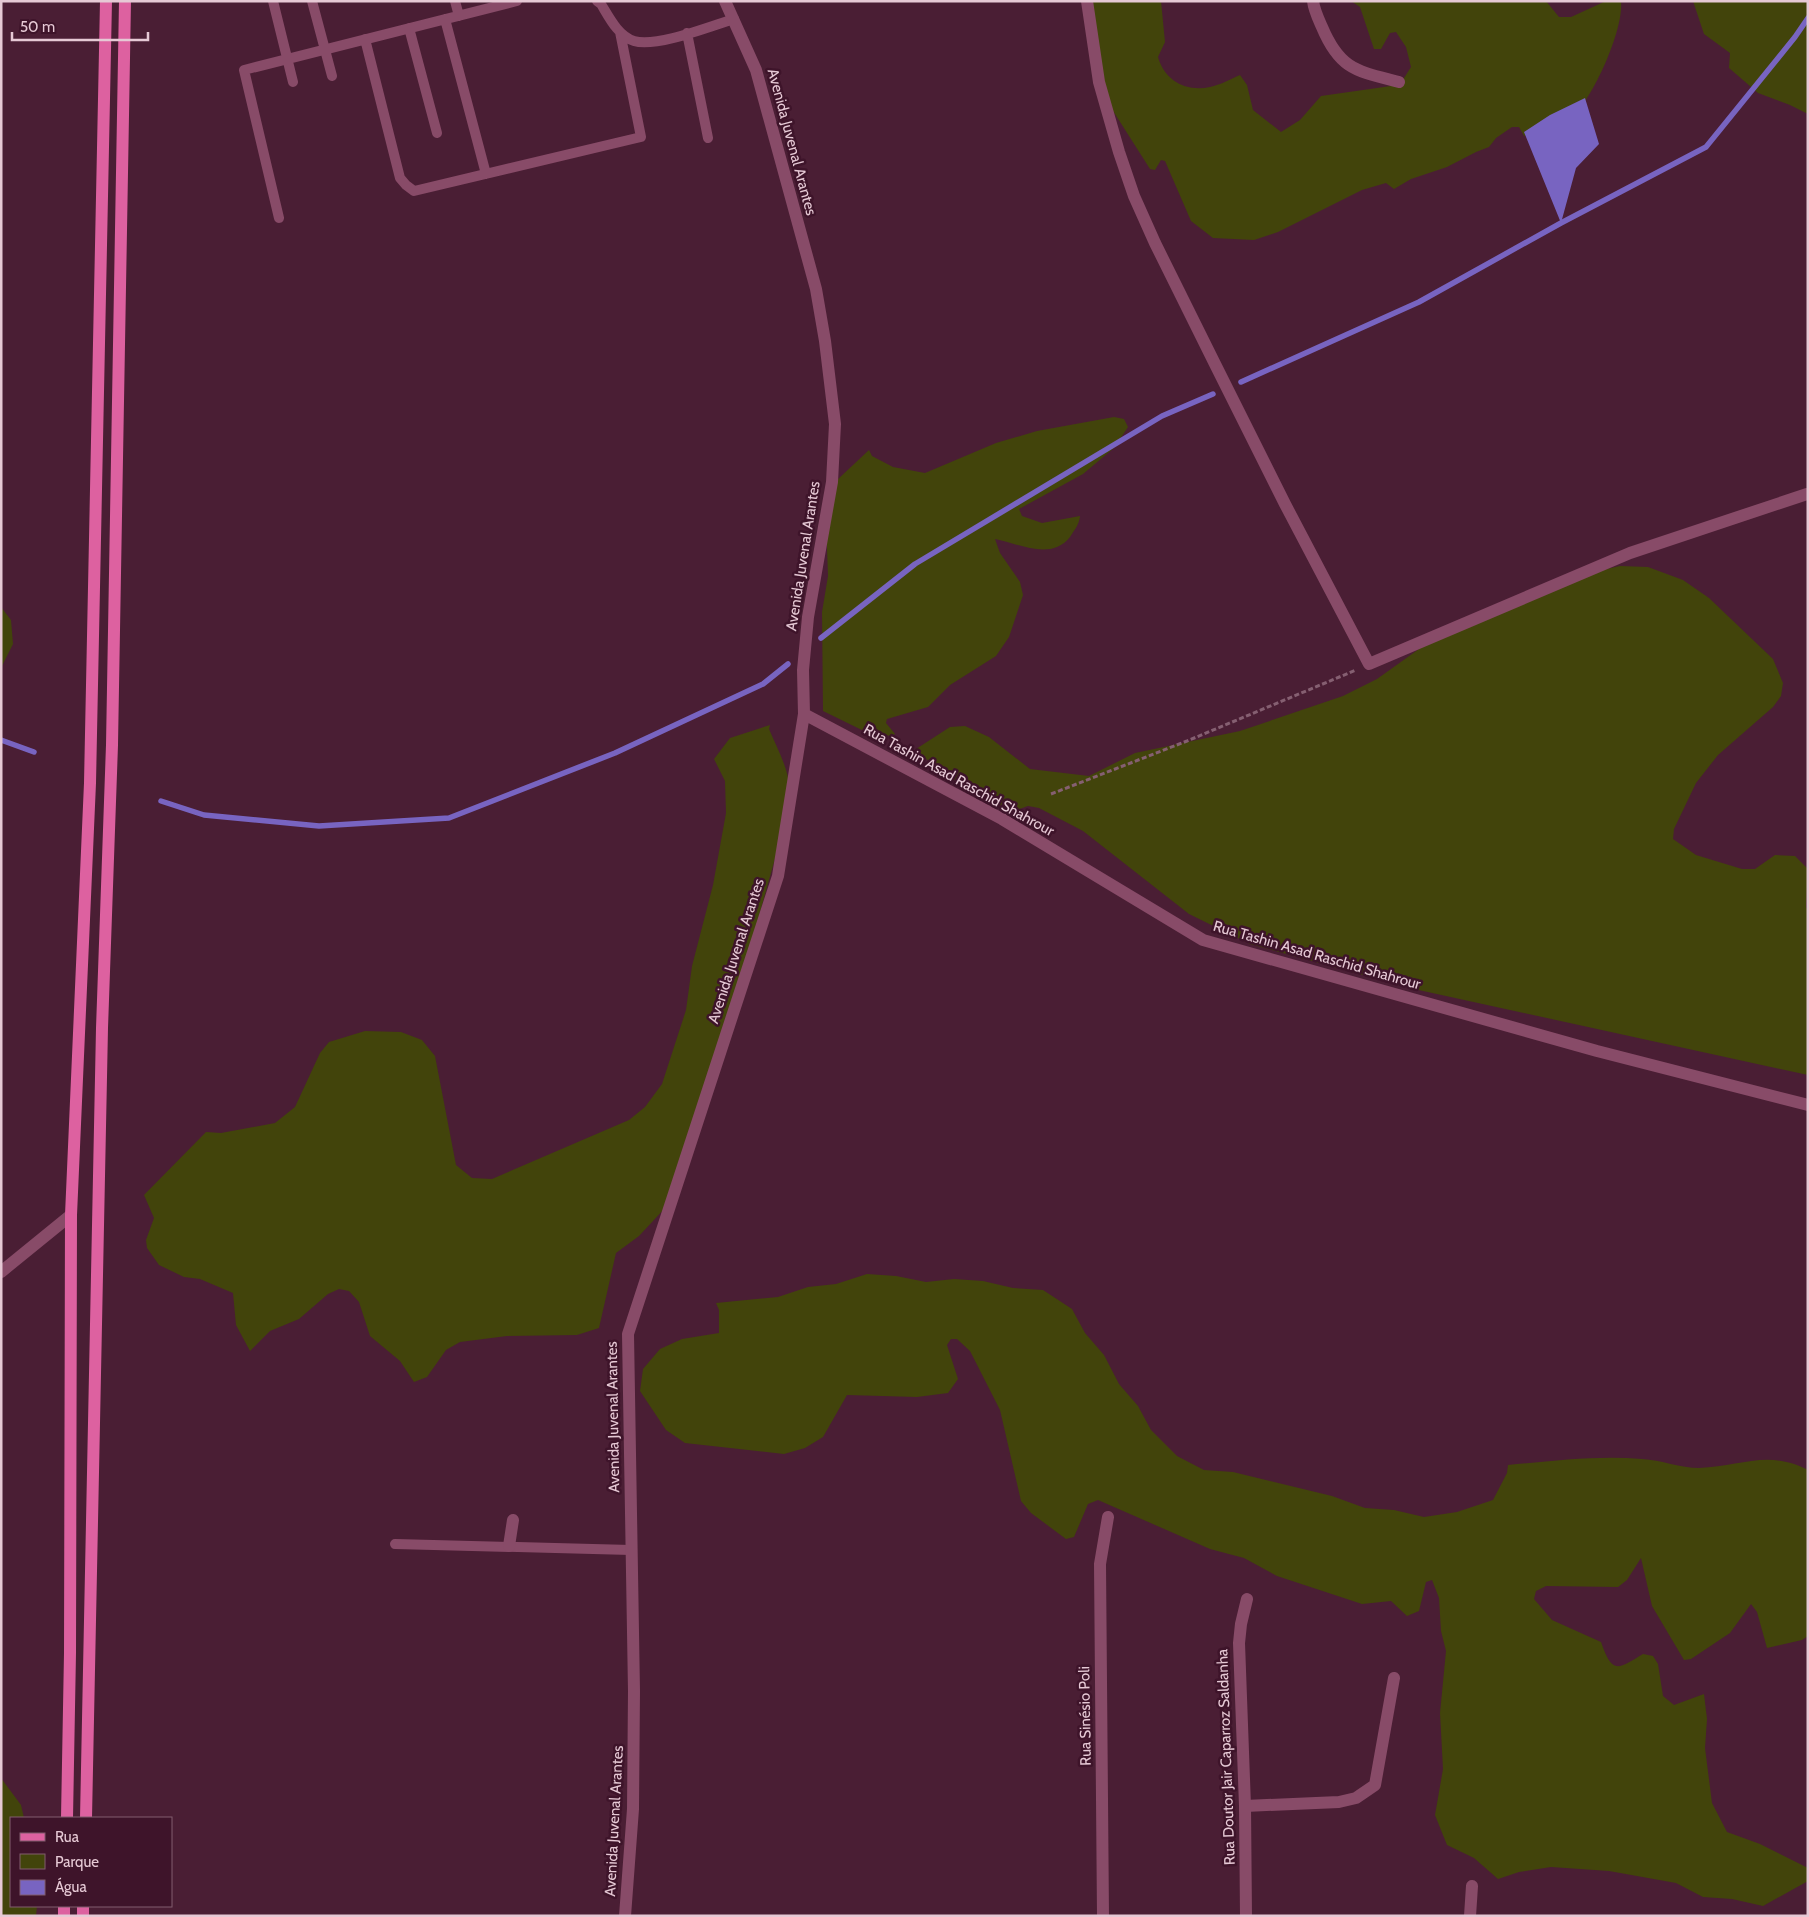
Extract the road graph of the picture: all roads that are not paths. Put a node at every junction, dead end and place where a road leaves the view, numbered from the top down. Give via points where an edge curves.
1 (106, 1) edge
2 (125, 1) edge
3 (273, 1) edge
4 (312, 1) edge
5 (455, 1) edge
6 (517, 1) edge
7 (597, 1) edge
8 (725, 1) edge
9 (1087, 1) edge
10 (1313, 1) edge
11 (497, 4) edge
12 (458, 16) junction
13 (445, 19) junction
14 (734, 19) junction
15 (408, 28) junction
16 (620, 32) junction
17 (687, 33) junction
18 (365, 39) junction
19 (325, 49) junction
20 (288, 58) junction
21 (332, 76) dead end
22 (293, 82) dead end
23 (1399, 82) dead end
24 (437, 133) dead end
25 (708, 138) dead end
26 (486, 174) junction
27 (280, 218) dead end
28 (1807, 494) edge
29 (804, 714) junction
30 (1808, 1105) edge
31 (71, 1215) junction
32 (1, 1272) edge
33 (1108, 1517) dead end
34 (513, 1520) dead end
35 (395, 1544) dead end
36 (509, 1546) junction
37 (631, 1550) junction
38 (1246, 1599) dead end
39 (1394, 1678) dead end
40 (1245, 1806) junction
41 (67, 1817) edge
42 (86, 1817) edge
43 (1472, 1886) dead end
44 (625, 1916) edge
45 (1103, 1916) edge
46 (1246, 1916) edge
47 (1470, 1916) edge

1 - 31 main road via 90,783
2 - 42 main road via 113,735 102,1058
3 - 20 lane
4 - 19 lane
5 - 12 lane
6 - 11 lane
7 - 16 lane
8 - 14 street, Avenida Juvenal Arantes
9 - 28 street via 1099,82 1134,196 1246,426 1369,664 1630,553
10 - 23 street via 1337,56 1359,72
11 - 12 lane
12 - 13 lane
13 - 15 lane
13 - 26 lane
14 - 17 lane
14 - 29 street, Avenida Juvenal Arantes via 756,70 816,289 835,424 832,482 802,670
15 - 18 lane
15 - 24 lane
16 - 17 lane via 633,41 652,43
16 - 26 lane via 641,137
17 - 25 lane
18 - 19 lane
18 - 26 lane via 400,178 406,185 414,191
19 - 20 lane
19 - 21 lane
20 - 22 lane
20 - 27 lane via 247,68 243,73
29 - 30 street, Rua Tashin Asad Raschid Shahrour via 1002,819 1203,940 1597,1051
29 - 37 street, Avenida Juvenal Arantes via 778,876 628,1334
31 - 32 street
31 - 41 main road
33 - 45 street, Rua Sinésio Poli via 1100,1564
34 - 36 street
35 - 36 lane
36 - 37 lane
37 - 44 street, Avenida Juvenal Arantes via 633,1809
38 - 40 street, Rua Doutor Jair Caparroz Saldanha via 1239,1643
39 - 40 street via 1375,1784 1356,1798 1339,1802
40 - 46 street, Rua Doutor Jair Caparroz Saldanha
43 - 47 street

